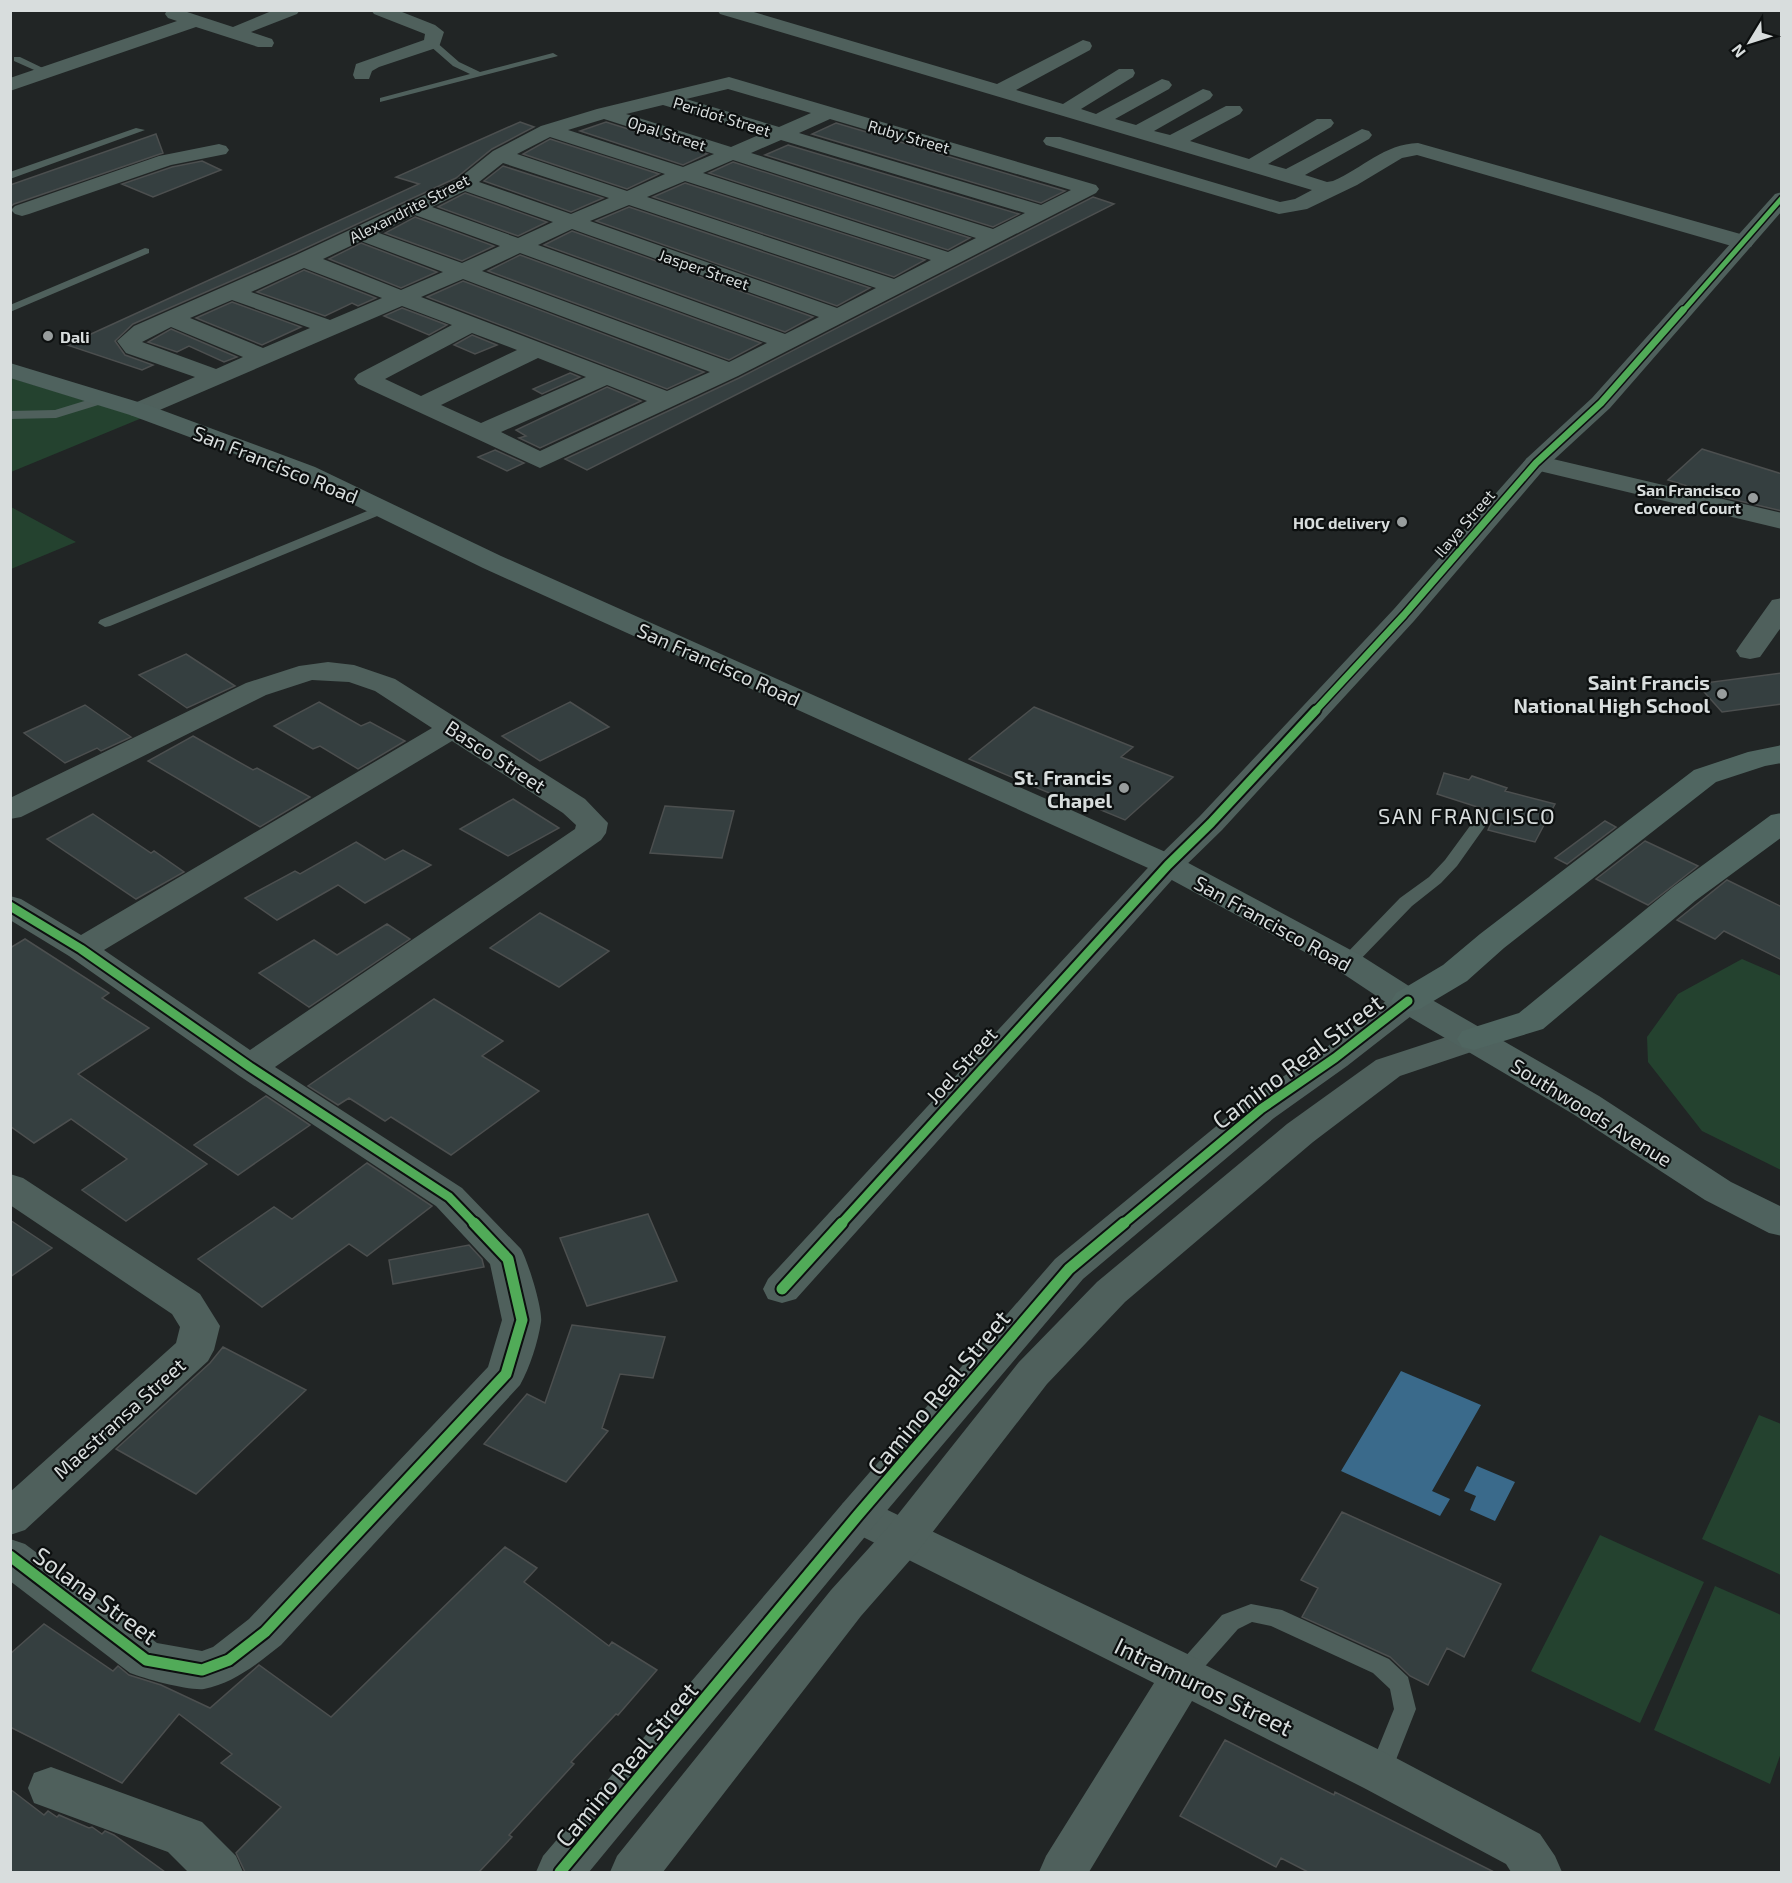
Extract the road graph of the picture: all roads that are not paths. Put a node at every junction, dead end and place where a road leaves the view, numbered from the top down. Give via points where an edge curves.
1 (291, 10) edge
2 (380, 10) edge
3 (726, 10) edge
4 (166, 11) edge
5 (195, 21) junction
6 (233, 33) junction
7 (265, 43) dead end
8 (432, 43) junction
9 (1083, 46) dead end
10 (554, 56) dead end
11 (17, 59) dead end
12 (44, 71) junction
13 (1126, 73) dead end
14 (362, 75) dead end
15 (479, 75) junction
16 (729, 83) joint
17 (10, 85) edge
18 (1162, 85) dead end
19 (999, 91) junction
20 (1203, 95) dead end
21 (382, 99) dead end
22 (664, 99) junction
23 (1066, 110) junction
24 (1233, 110) dead end
25 (604, 113) junction
26 (828, 113) junction
27 (1099, 120) junction
28 (1324, 123) dead end
29 (140, 130) dead end
30 (548, 130) junction
31 (1138, 132) junction
32 (779, 133) junction
33 (1362, 135) dead end
34 (1053, 141) dead end
35 (1173, 142) junction
36 (219, 150) dead end
37 (730, 154) junction
38 (500, 155) junction
39 (1251, 166) junction
40 (686, 174) junction
41 (10, 176) edge
42 (1289, 176) junction
43 (464, 184) junction
44 (1334, 188) junction
45 (631, 198) junction
46 (414, 208) junction
47 (22, 210) dead end
48 (1777, 210) edge
49 (1043, 212) junction
50 (571, 222) junction
51 (360, 233) junction
52 (993, 236) junction
53 (1743, 242) junction
54 (520, 246) junction
55 (145, 250) dead end
56 (950, 259) junction
57 (304, 260) junction
58 (461, 272) junction
59 (895, 287) junction
60 (231, 292) junction
61 (401, 297) junction
62 (10, 309) edge
63 (838, 316) junction
64 (170, 318) junction
65 (470, 326) junction
66 (330, 328) junction
67 (786, 342) junction
68 (537, 350) junction
69 (263, 357) junction
70 (10, 370) edge
71 (730, 371) junction
72 (217, 377) junction
73 (606, 377) junction
74 (104, 399) junction
75 (667, 400) junction
76 (423, 404) junction
77 (139, 410) junction
78 (10, 415) edge
79 (481, 432) junction
80 (1536, 463) junction
81 (382, 509) junction
82 (1782, 521) edge
83 (1782, 606) edge
84 (105, 623) dead end
85 (1750, 651) dead end
86 (452, 728) junction
87 (1782, 754) edge
88 (10, 810) edge
89 (1483, 818) dead end
90 (1782, 822) edge
91 (1168, 865) junction
92 (10, 906) edge
93 (81, 949) junction
94 (1347, 962) junction
95 (1408, 1001) junction
96 (1474, 1039) junction
97 (250, 1067) junction
98 (10, 1187) edge
99 (1780, 1222) edge
100 (1061, 1278) junction
101 (782, 1289) dead end
102 (1101, 1302) junction
103 (858, 1515) junction
104 (10, 1518) edge
105 (903, 1539) junction
106 (10, 1556) edge
107 (1184, 1674) junction
108 (1380, 1773) junction
109 (51, 1788) dead end
110 (219, 1872) edge
111 (560, 1872) edge
112 (634, 1872) edge
113 (1063, 1872) edge
114 (1538, 1872) edge

1 - 6 street
2 - 8 street via 435,32
3 - 19 street
4 - 5 street
5 - 6 street
5 - 12 street
6 - 7 street
8 - 14 street via 372,63 363,68
8 - 15 lane via 456,64
9 - 19 street
10 - 15 lane
11 - 12 lane
12 - 17 street
13 - 23 street
15 - 21 lane
16 - 22 street, Alexandrite Street
16 - 26 street, Ruby Street
18 - 27 street
19 - 23 street
20 - 31 street
22 - 25 street, Alexandrite Street
22 - 32 street, Peridot Street
23 - 27 street
24 - 35 street
25 - 30 street, Alexandrite Street
25 - 37 street, Opal Street
26 - 32 street
26 - 49 street, Ruby Street via 1089,189
27 - 31 street
28 - 39 street
29 - 41 lane
30 - 38 street, Alexandrite Street
30 - 40 street
31 - 35 street
32 - 37 street
32 - 49 street, Peridot Street
33 - 42 street
34 - 44 street via 1279,208 1300,205
35 - 39 street
36 - 47 street via 166,160
37 - 40 street
37 - 52 street, Opal Street
38 - 43 street, Alexandrite Street
38 - 45 street
39 - 42 street
40 - 45 street
40 - 56 street
42 - 44 street
43 - 46 street, Alexandrite Street
43 - 50 street, Jasper Street
44 - 53 street via 1405,149 1418,149
45 - 50 street
45 - 59 street
46 - 51 street, Alexandrite Street
46 - 54 street
48 - 53 street, Ilaya Street
49 - 52 street
50 - 54 street
50 - 63 street, Jasper Street
51 - 57 street, Alexandrite Street
51 - 58 street
52 - 56 street
53 - 80 street, Ilaya Street via 1601,403
54 - 58 street
54 - 67 street
55 - 62 lane
56 - 59 street
57 - 60 street, Alexandrite Street
57 - 61 street
58 - 61 street
58 - 71 street
59 - 63 street
60 - 64 street, Alexandrite Street
60 - 66 street
61 - 65 street
61 - 66 street
63 - 67 street
64 - 69 street
64 - 72 street, Alexandrite Street via 129,341 134,348
65 - 68 street
65 - 76 street via 366,379
66 - 69 street
67 - 71 street
68 - 73 street
68 - 76 street
69 - 72 street
70 - 74 main road, San Francisco Road
71 - 75 street
72 - 77 street
73 - 75 street
73 - 79 street
74 - 77 main road, San Francisco Road
74 - 78 lane via 56,414
75 - 79 street via 540,460
76 - 79 street
77 - 81 main road, San Francisco Road via 306,472
80 - 82 street
80 - 91 street, Ilaya Street via 1396,624
81 - 84 lane
81 - 91 main road, San Francisco Road
83 - 85 street
86 - 88 street, Basco Street via 385,686 354,674 309,672 256,689
86 - 93 street
86 - 97 street, Basco Street via 574,806 592,823 590,833
87 - 95 highway via 1705,776 1455,973
89 - 94 lane via 1435,880
90 - 96 highway via 1684,894 1531,1021
91 - 94 main road, San Francisco Road
91 - 101 street, Joel Street
92 - 93 street, Solana Street
93 - 97 street, Solana Street
94 - 95 main road, San Francisco Road
95 - 96 main road, Southwoods Avenue
95 - 100 street, Camino Real Street via 1335,1058 1261,1108
96 - 99 main road, Southwoods Avenue via 1586,1105 1718,1191
96 - 102 street via 1388,1068 1300,1132
97 - 106 street, Solana Street via 449,1197 507,1259 522,1320 506,1374 265,1632 229,1660 202,1670 146,1660
98 - 104 street, Maestransa Street via 186,1304 200,1326 194,1350
100 - 102 street
100 - 103 street, Camino Real Street
102 - 105 street via 1034,1373
103 - 105 street, Intramuros Street
103 - 111 street, Camino Real Street
105 - 107 street, Intramuros Street
105 - 112 street via 846,1603
107 - 108 street, Intramuros Street
107 - 108 lane via 1230,1622 1251,1612 1274,1617 1381,1666 1400,1683 1405,1709
107 - 113 street
108 - 114 street, Intramuros Street via 1523,1849
109 - 110 street via 185,1837

